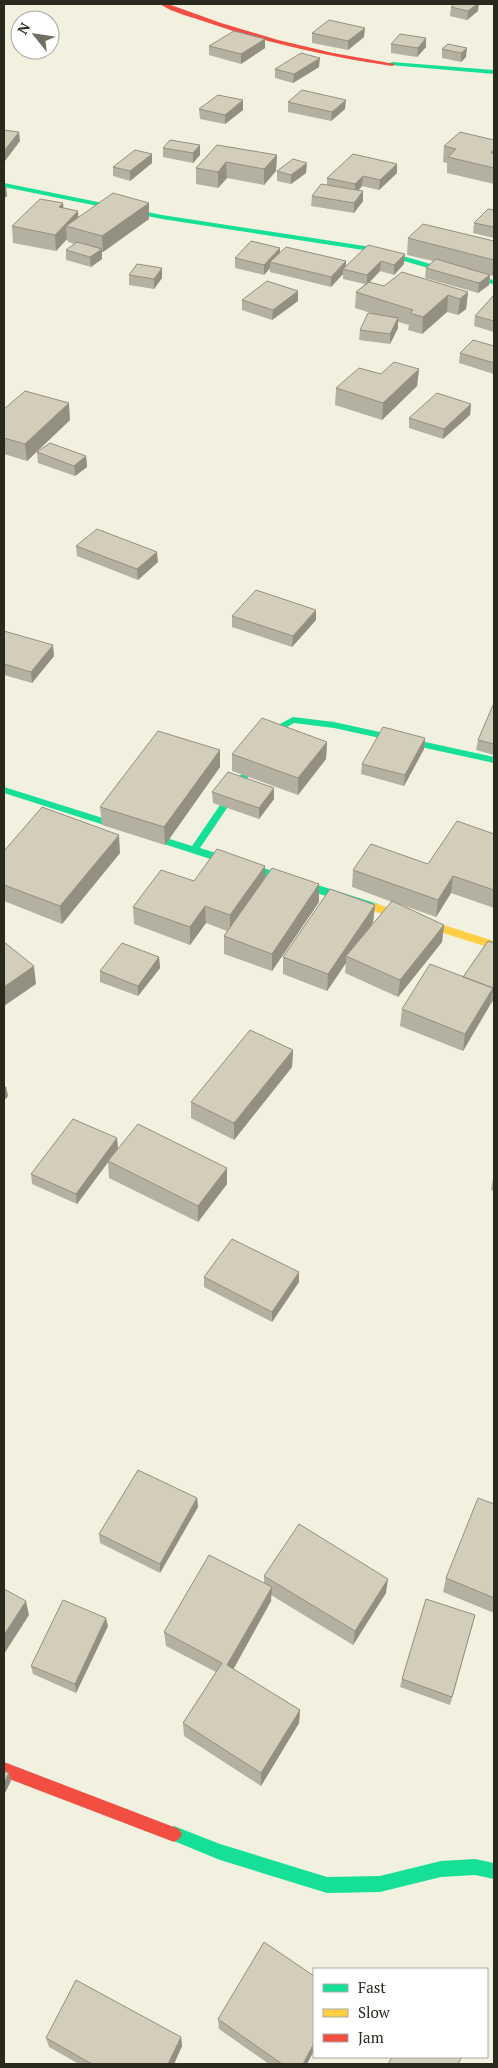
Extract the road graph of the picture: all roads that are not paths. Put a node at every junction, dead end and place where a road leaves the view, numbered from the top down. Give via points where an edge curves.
1 (163, 4) edge
2 (494, 72) edge
3 (4, 185) edge
4 (494, 282) edge
5 (494, 760) edge
6 (4, 790) edge
7 (194, 850) junction
8 (494, 945) edge
9 (4, 1770) edge
10 (494, 1871) edge

1 - 2 street via 255,37 312,51 386,64
3 - 4 street via 162,217 371,249
5 - 7 street via 334,725 293,720 279,728 264,747
6 - 7 street
7 - 8 street
9 - 10 street via 220,1852 328,1885 380,1884 441,1869 475,1867

